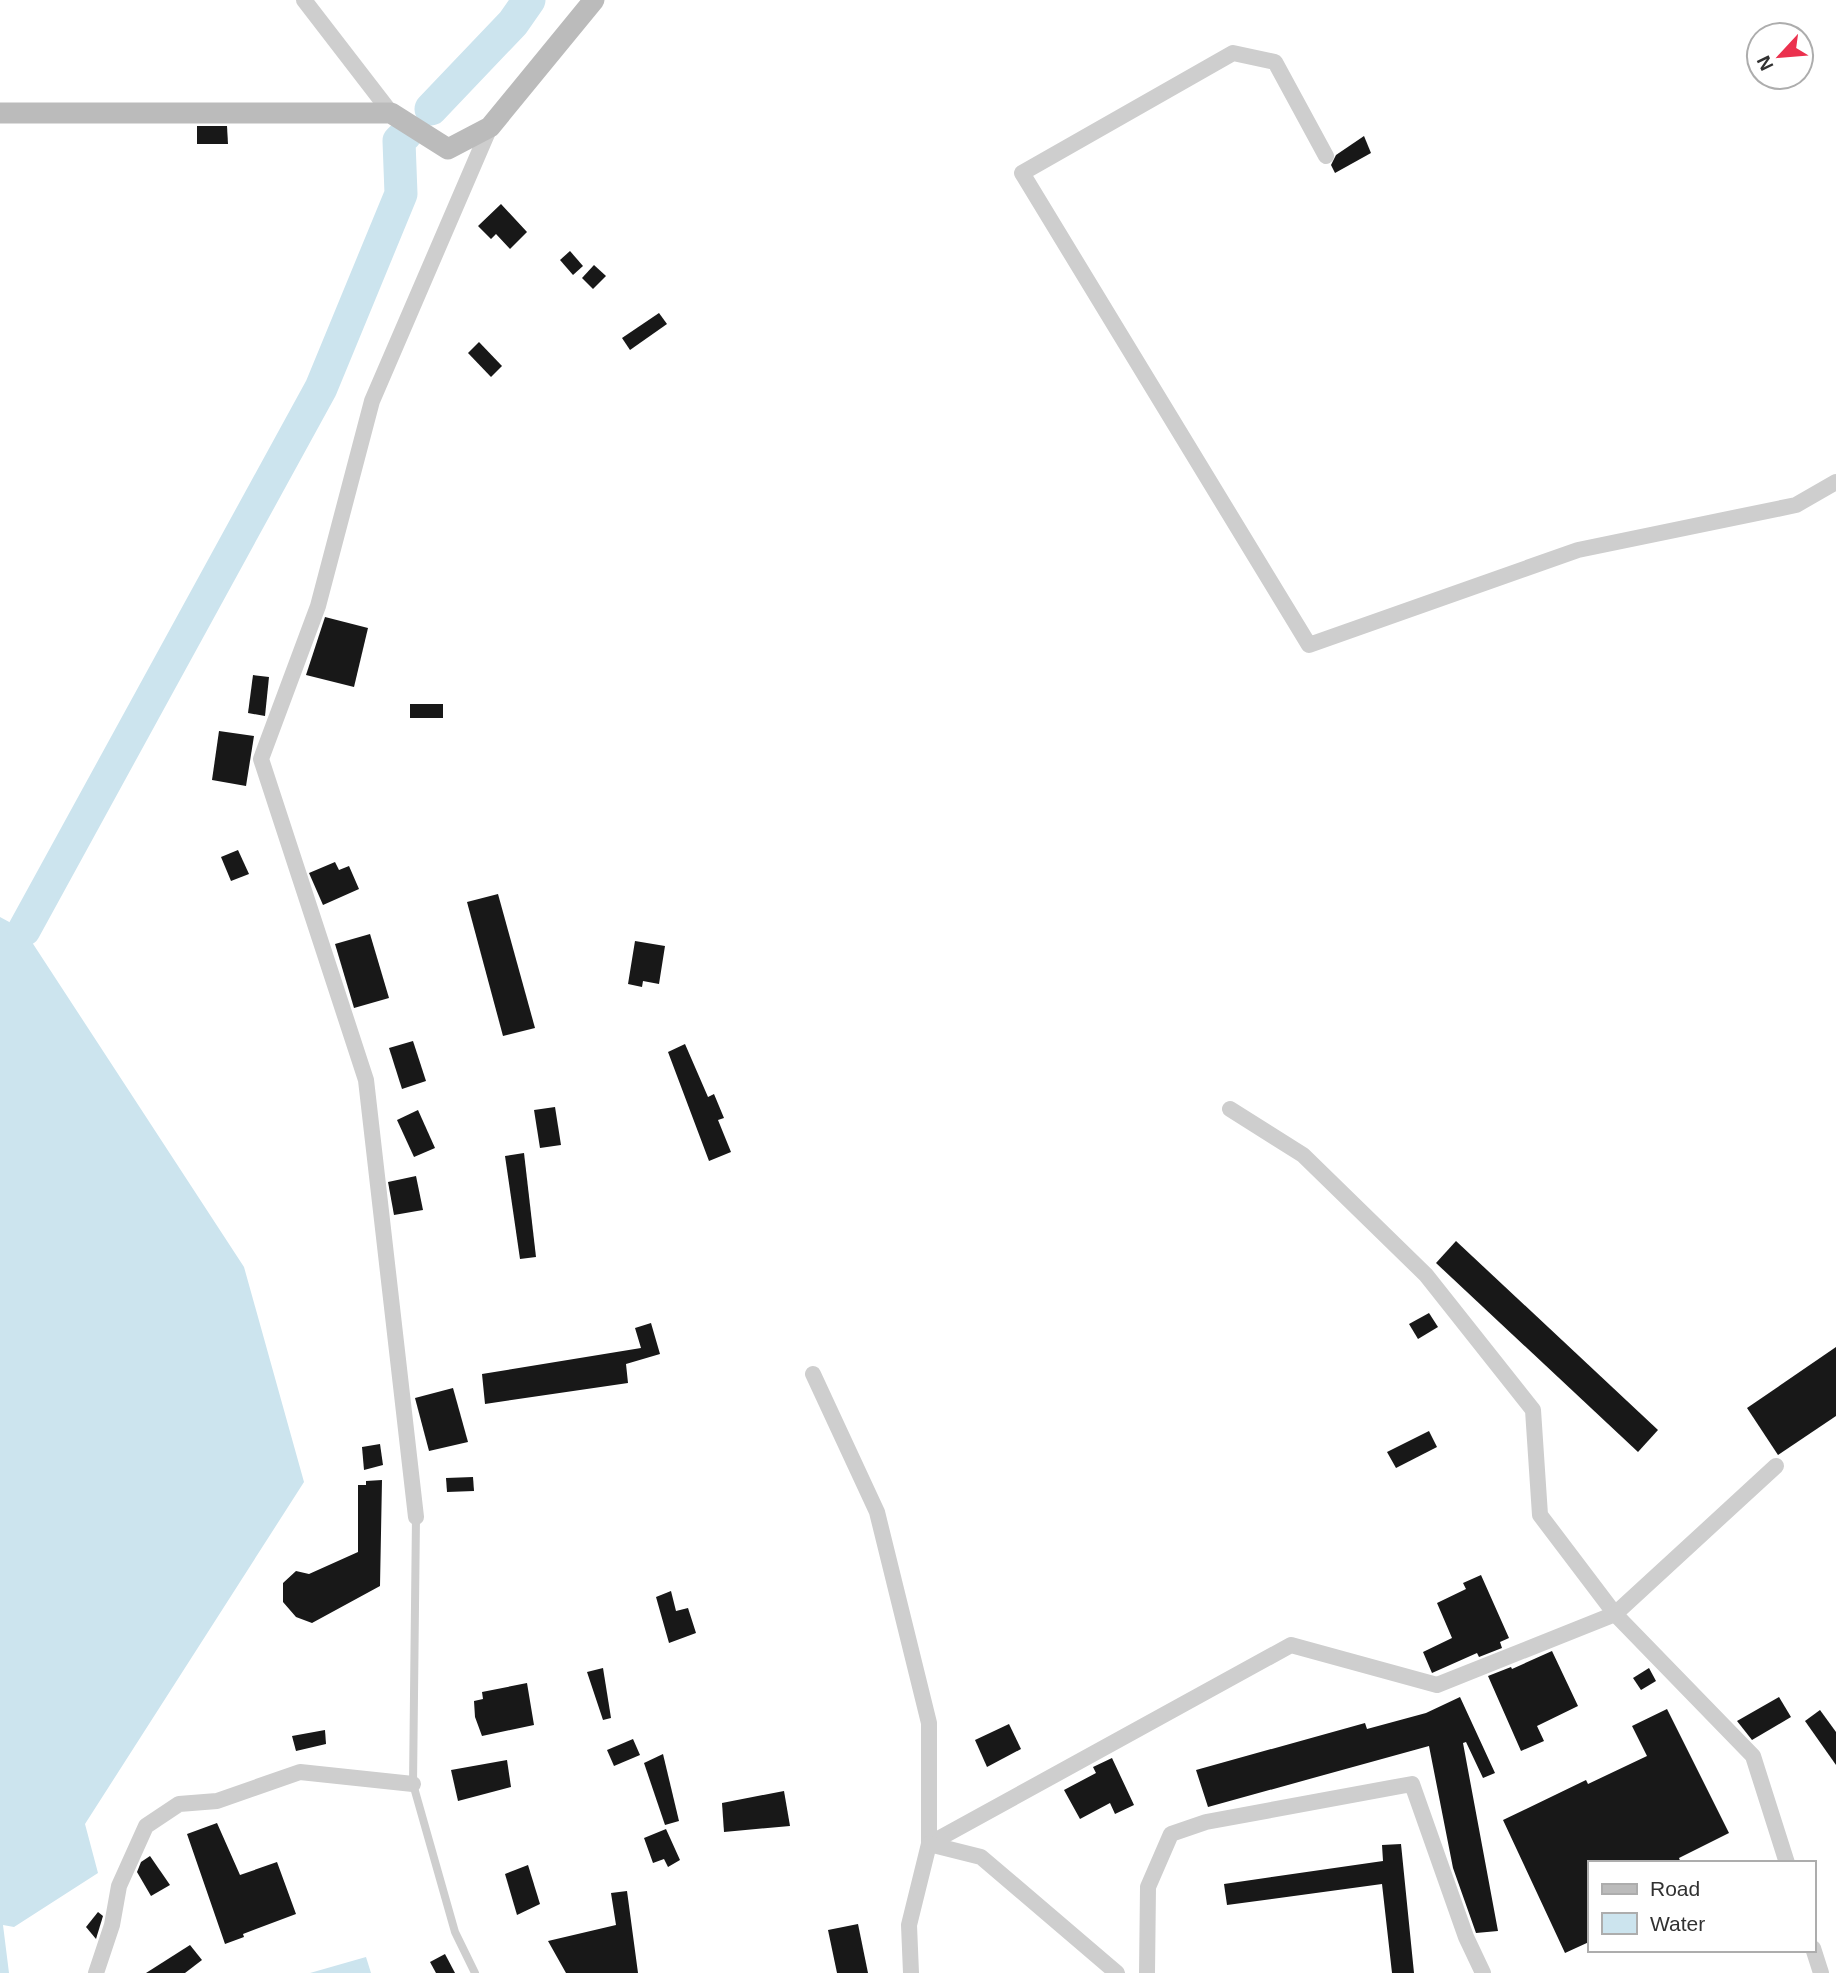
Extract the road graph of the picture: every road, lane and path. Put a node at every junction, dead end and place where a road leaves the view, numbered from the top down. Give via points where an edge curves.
1 (304, 0) edge
2 (594, 0) edge
3 (0, 113) edge
4 (391, 113) junction
5 (490, 127) junction
6 (1326, 156) dead end
7 (1836, 482) edge
8 (1230, 1110) dead end
9 (813, 1374) dead end
10 (1776, 1466) dead end
11 (416, 1517) joint
12 (1615, 1614) junction
13 (413, 1784) junction
14 (929, 1844) junction
15 (1786, 1861) edge
16 (1814, 1952) edge
17 (96, 1973) edge
18 (475, 1973) edge
19 (911, 1973) edge
20 (1117, 1973) edge
21 (1147, 1973) edge
22 (1483, 1973) edge
23 (1821, 1973) edge

1 - 4 street
2 - 5 street
3 - 4 street
4 - 5 street via 448,149
5 - 11 street via 372,401 317,606 261,759 366,1080
6 - 7 street via 1275,62 1233,53 1022,173 1309,645 1578,550 1796,505
8 - 12 street via 1303,1156 1426,1275 1533,1410 1540,1515
9 - 14 street via 877,1512 929,1723
10 - 12 street
11 - 13 lane
12 - 14 street via 1437,1685 1292,1645
12 - 15 street via 1753,1756
13 - 17 street via 300,1772 217,1801 179,1804 146,1826 119,1886
13 - 18 lane via 455,1932
14 - 19 street via 909,1925
14 - 20 street via 981,1857
16 - 23 street
21 - 22 street via 1148,1887 1171,1833 1206,1822 1412,1784

